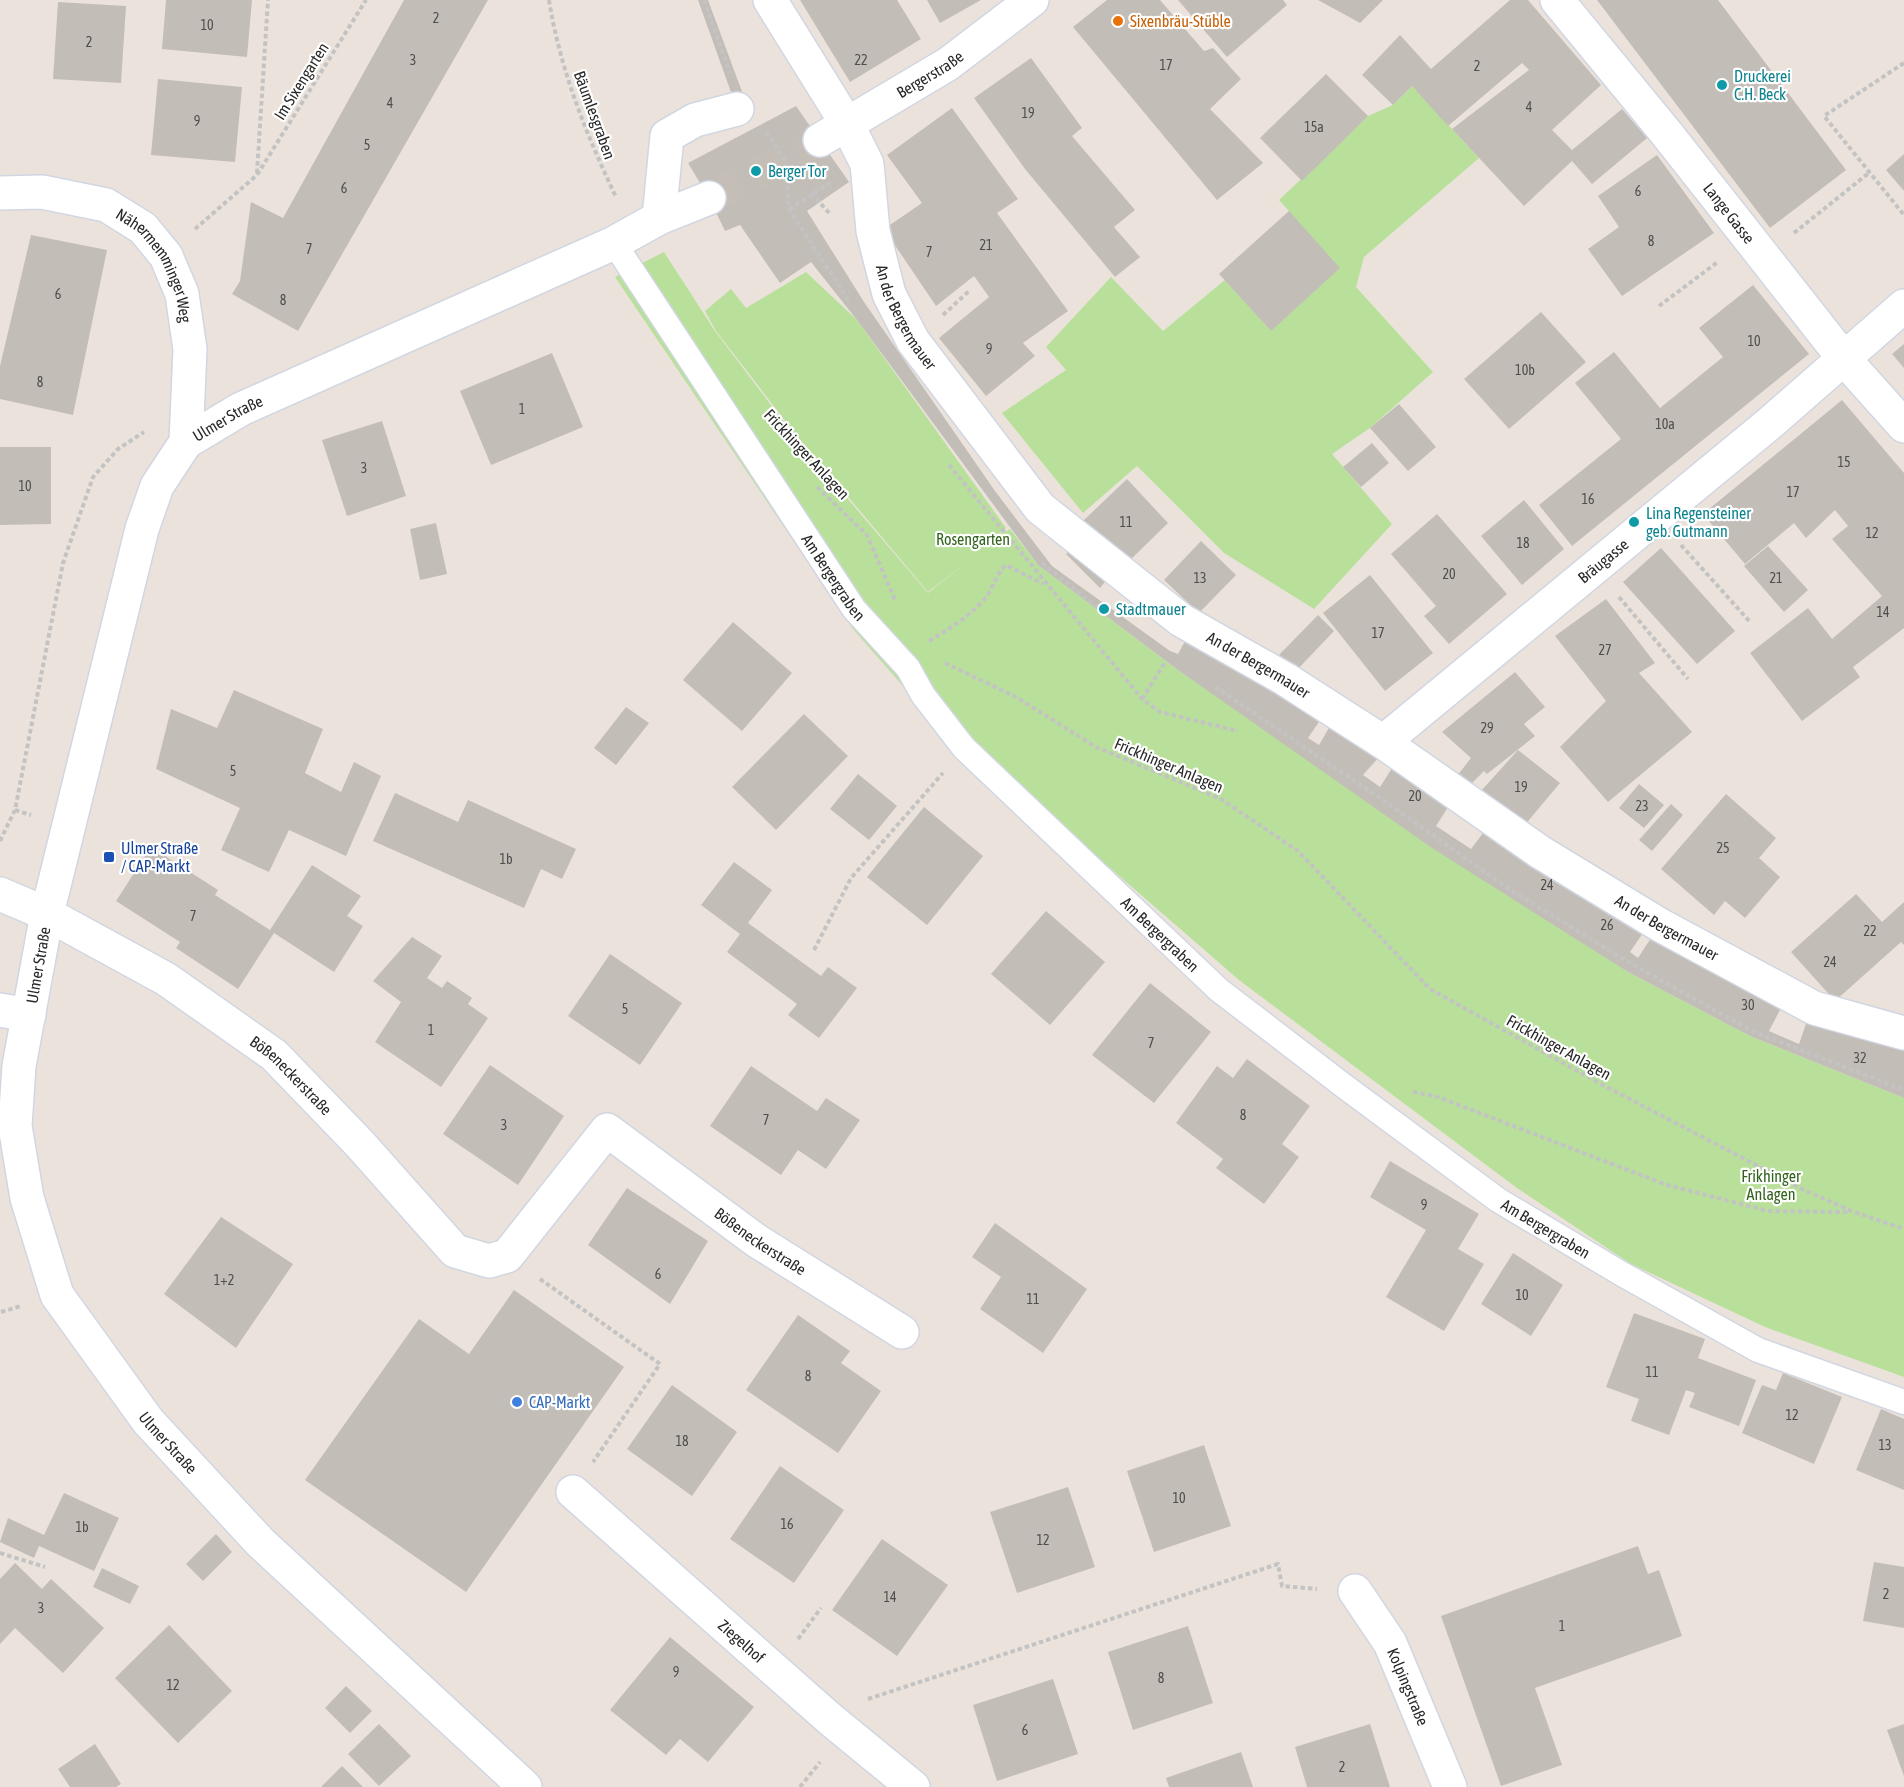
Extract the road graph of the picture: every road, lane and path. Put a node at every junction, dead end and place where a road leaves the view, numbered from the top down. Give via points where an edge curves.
1 (268, 0) edge
2 (366, 0) edge
3 (549, 0) edge
4 (704, 0) edge
5 (770, 0) edge
6 (1032, 0) edge
7 (1557, 0) edge
8 (1904, 63) edge
9 (731, 75) dead end
10 (737, 109) dead end
11 (834, 132) junction
12 (1870, 172) junction
13 (257, 174) junction
14 (0, 193) edge
15 (709, 198) tunnel mouth
16 (1904, 214) edge
17 (635, 231) junction
18 (1756, 248) junction
19 (166, 256) junction
20 (1659, 306) dead end
21 (1904, 306) edge
22 (1845, 360) junction
23 (189, 408) junction
24 (1904, 426) edge
25 (186, 442) junction
26 (949, 465) dead end
27 (810, 480) dead end
28 (1655, 515) junction
29 (1593, 566) junction
30 (1046, 585) junction
31 (898, 608) dead end
32 (1751, 623) dead end
33 (924, 644) dead end
34 (936, 659) dead end
35 (1166, 660) dead end
36 (1688, 679) dead end
37 (1142, 699) junction
38 (1238, 731) dead end
39 (1383, 742) junction
40 (964, 748) junction
41 (0, 841) edge
42 (0, 894) edge
43 (47, 914) junction
44 (814, 950) dead end
45 (15, 1012) edge
46 (1904, 1033) edge
47 (1403, 1090) dead end
48 (1854, 1212) junction
49 (1904, 1229) edge
50 (507, 1256) junction
51 (902, 1332) dead end
52 (1904, 1402) edge
53 (573, 1492) joint
54 (0, 1554) edge
55 (45, 1567) dead end
56 (1355, 1591) joint
57 (830, 1719) junction
58 (525, 1787) edge
59 (913, 1787) edge
60 (1450, 1787) edge

1 - 13 path, Im Sixengarten
2 - 13 path, Im Sixengarten
3 - 17 path, Bäumlesgraben via 554,32 584,128
4 - 9 path
5 - 11 street, An der Bergermauer
6 - 11 street, Bergerstraße via 948,64
7 - 18 street, Lange Gasse
8 - 12 path via 1824,116
10 - 17 street via 695,120 667,136
11 - 39 street, An der Bergermauer via 867,164 873,231 889,294 913,341 1040,508 1181,620 1285,679
12 - 16 path
12 - 18 path
13 - 19 path, Im Sixengarten
14 - 19 street, Nähermemminger Weg via 42,192 106,205 143,228
15 - 17 street
17 - 25 street, Ulmer Straße via 241,409
17 - 40 lane, Am Bergergraben via 854,609 908,668
18 - 20 path
18 - 22 street, Lange Gasse
19 - 23 street, Nähermemminger Weg via 182,294 190,350
21 - 22 street, Bräugasse
22 - 24 street, Lange Gasse
22 - 28 street, Bräugasse
23 - 25 street, Nähermemminger Weg
23 - 41 path via 118,449 93,477 63,563 15,810
25 - 43 street, Ulmer Straße via 157,486 142,529
26 - 30 path
27 - 31 path, Frickhinger Anlagen via 867,535
28 - 29 street, Bräugasse
28 - 32 path
29 - 36 path
29 - 39 street, Bräugasse
30 - 33 path via 1006,565 998,572 987,596 958,623
30 - 37 path
34 - 48 path, Frickhinger Anlagen via 1016,697 1096,747 1221,799 1299,851 1430,989 1660,1115
35 - 37 path
37 - 38 path via 1160,711
39 - 46 street, An der Bergermauer via 1540,852 1660,925 1814,1008
40 - 44 path via 850,878
40 - 52 lane, Am Bergergraben via 1220,990 1498,1200 1758,1350
42 - 43 street, Bößeneckerstraße
43 - 45 street, Ulmer Straße
43 - 50 street, Bößeneckerstraße via 166,979 274,1055 359,1143 454,1251 489,1261
45 - 58 street, Ulmer Straße via 19,1066 15,1126 27,1197 57,1294 148,1421 260,1542
47 - 48 path, Frickhinger Anlagen via 1436,1096 1667,1185 1768,1211
48 - 49 path, Frickhinger Anlagen
50 - 51 street, Bößeneckerstraße via 607,1130 757,1241
50 - 53 path via 660,1364
53 - 57 street, Ziegelhof
54 - 55 path
56 - 57 path via 1282,1586 1278,1564 860,1702
56 - 60 street, Kolpingstraße via 1390,1643
57 - 59 street, Ziegelhof

